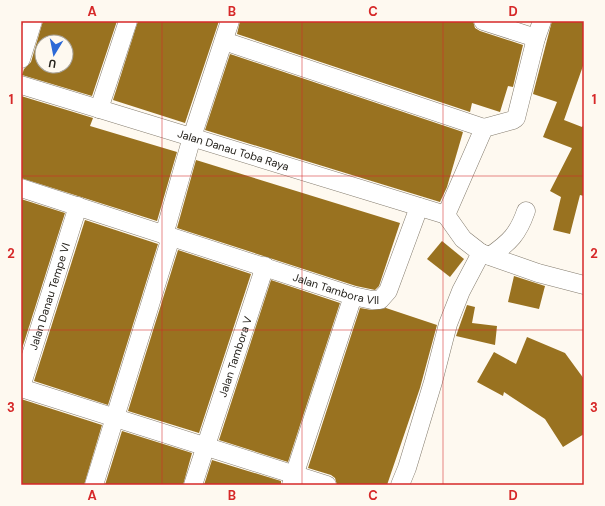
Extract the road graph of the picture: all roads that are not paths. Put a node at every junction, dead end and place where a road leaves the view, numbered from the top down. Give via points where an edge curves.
1 (33, 21) edge
2 (128, 21) edge
3 (230, 21) edge
4 (483, 21) edge
5 (542, 21) edge
6 (536, 38) junction
7 (224, 42) junction
8 (21, 59) edge
9 (21, 85) edge
10 (99, 109) junction
11 (484, 128) junction
12 (192, 137) junction
13 (21, 188) edge
14 (78, 206) junction
15 (419, 207) junction
16 (526, 211) dead end
17 (446, 215) junction
18 (168, 236) junction
19 (485, 255) junction
20 (265, 266) junction
21 (584, 285) edge
22 (353, 296) junction
23 (21, 388) edge
24 (115, 418) junction
25 (206, 446) junction
26 (293, 480) edge
27 (94, 485) edge
28 (193, 485) edge
29 (327, 485) edge
30 (400, 485) edge

1 - 8 street
2 - 10 street
3 - 7 street
4 - 6 street
5 - 6 street
6 - 11 street via 516,118
7 - 11 street
7 - 12 street
9 - 10 street, Jalan Danau Toba Raya
10 - 12 street, Jalan Danau Toba Raya
11 - 17 street
12 - 15 street, Jalan Danau Toba Raya
12 - 18 street
13 - 14 street, Jalan Tambora VII
14 - 18 street, Jalan Tambora VII
14 - 23 street, Jalan Danau Tempe VI
15 - 17 street, Jalan Danau Toba Raya
15 - 22 street, Jalan Tambora VII via 388,291 380,300
16 - 19 street via 522,224 513,238
17 - 19 street via 463,239
18 - 20 street, Jalan Tambora VII
18 - 24 street
19 - 21 street
19 - 30 street via 461,291 448,324 433,382
20 - 22 street, Jalan Tambora VII
20 - 25 street, Jalan Tambora V
22 - 26 street
23 - 24 street
24 - 25 street
24 - 27 street
25 - 26 street
25 - 28 street, Jalan Tambora V
26 - 29 street

